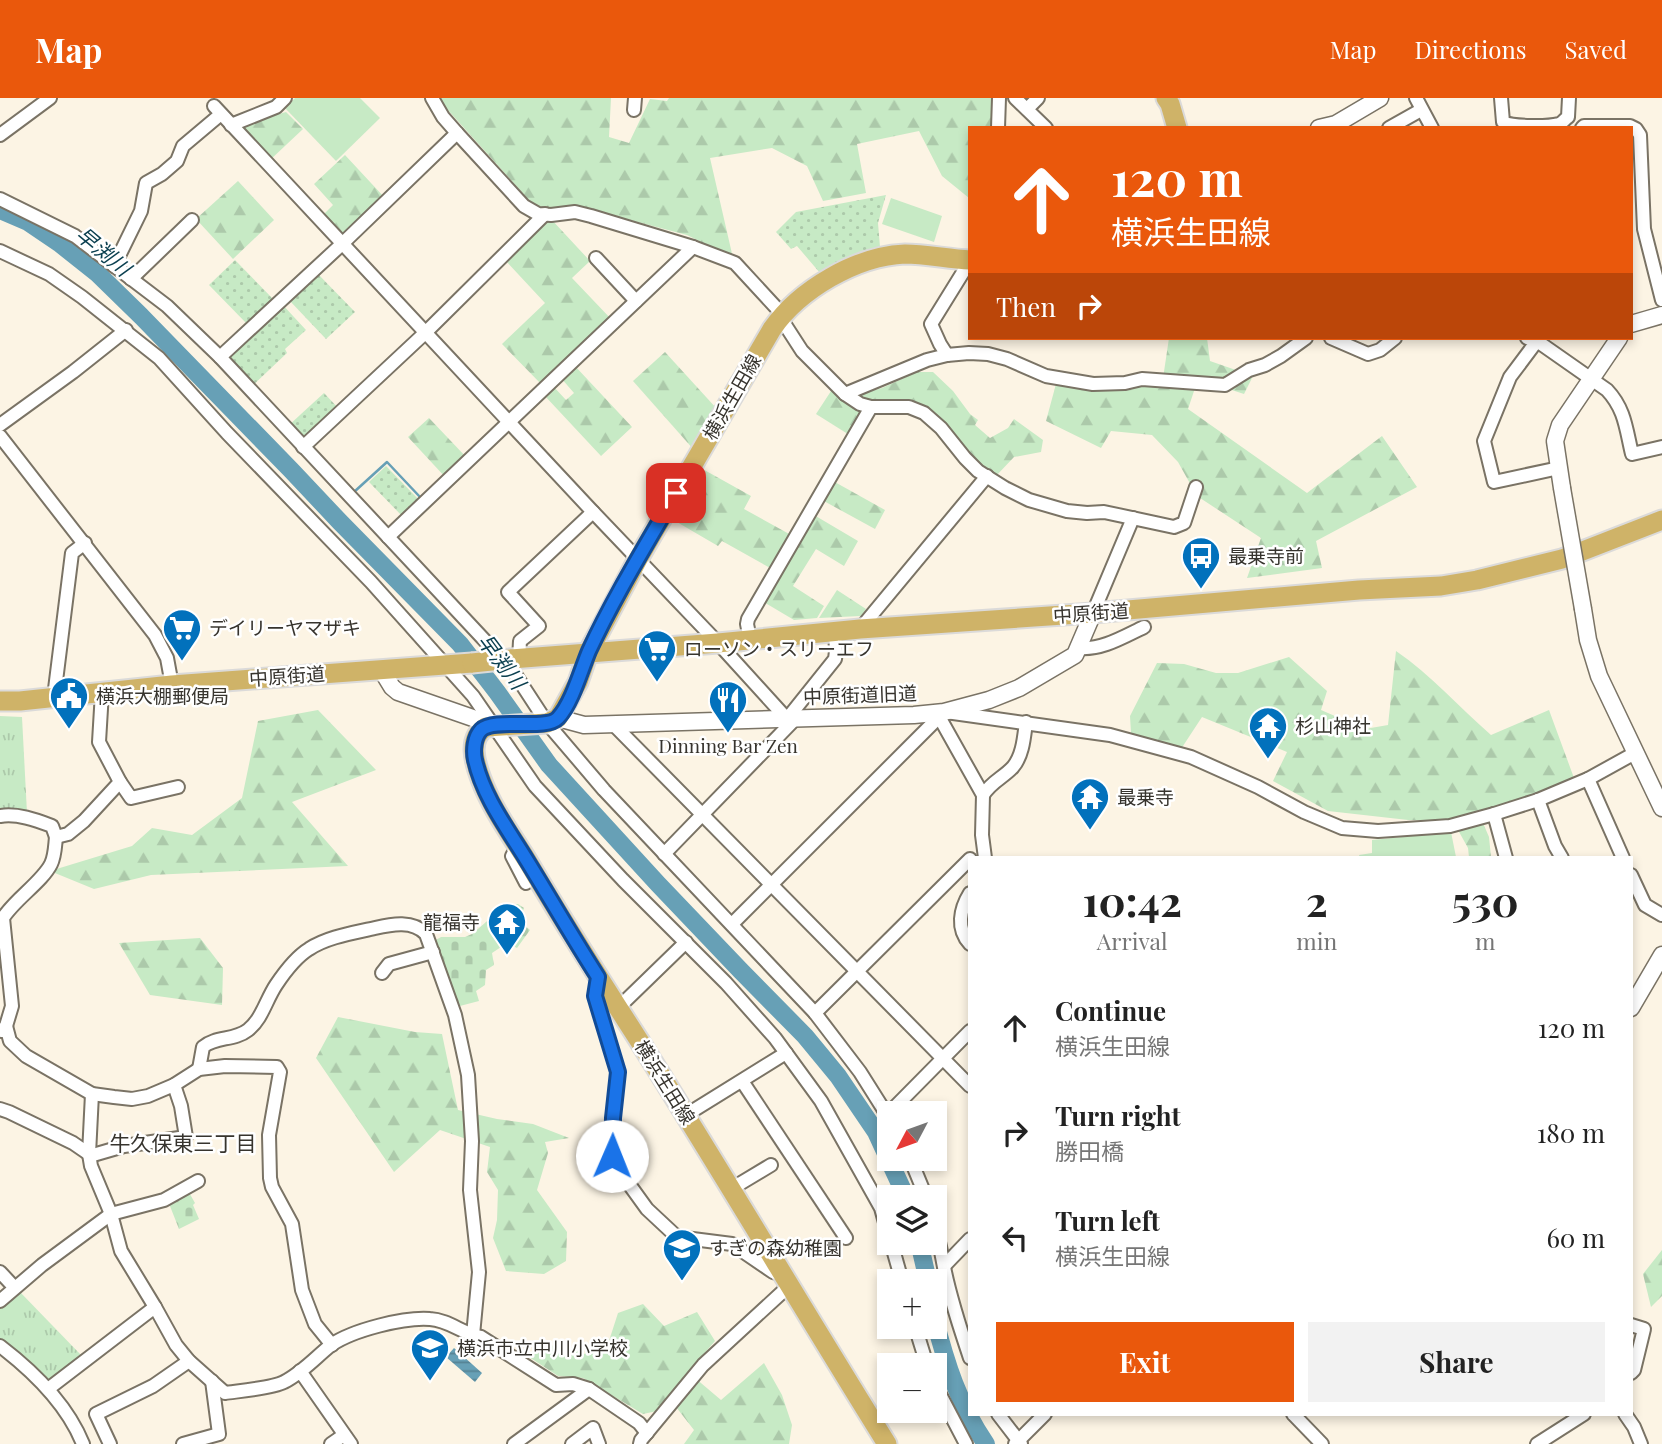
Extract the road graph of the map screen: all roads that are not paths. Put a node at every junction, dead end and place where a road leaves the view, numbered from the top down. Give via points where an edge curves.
1 (50, 98) edge
2 (285, 98) edge
3 (432, 98) edge
4 (999, 98) edge
5 (1015, 98) edge
6 (1038, 98) edge
7 (1167, 98) edge
8 (1380, 98) edge
9 (1501, 98) edge
10 (1569, 98) edge
11 (1418, 104) edge
12 (1027, 109) junction
13 (230, 125) junction
14 (998, 126) edge
15 (1040, 126) edge
16 (1176, 126) edge
17 (1328, 126) edge
18 (1391, 126) edge
19 (1431, 126) edge
20 (1512, 126) edge
21 (1531, 126) edge
22 (1584, 126) edge
23 (1630, 126) edge
24 (1633, 128) edge
25 (457, 133) junction
26 (0, 135) edge
27 (0, 199) edge
28 (545, 214) junction
29 (192, 220) dead end
30 (342, 244) junction
31 (693, 247) junction
32 (0, 251) edge
33 (596, 258) dead end
34 (968, 261) edge
35 (968, 264) edge
36 (114, 266) junction
37 (131, 279) junction
38 (1662, 300) edge
39 (636, 301) junction
40 (781, 316) junction
41 (1662, 316) edge
42 (1633, 323) edge
43 (126, 330) junction
44 (425, 333) junction
45 (1303, 340) edge
46 (1336, 340) edge
47 (1392, 340) edge
48 (1531, 340) edge
49 (1533, 340) edge
50 (1618, 340) edge
51 (947, 355) junction
52 (220, 357) junction
53 (1592, 380) junction
54 (845, 394) junction
55 (871, 407) junction
56 (509, 421) junction
57 (0, 425) edge
58 (0, 436) edge
59 (303, 447) junction
60 (1662, 447) edge
61 (1559, 468) junction
62 (987, 476) junction
63 (1196, 487) dead end
64 (593, 512) junction
65 (1133, 518) junction
66 (1662, 520) edge
67 (388, 537) junction
68 (85, 543) junction
69 (638, 559) junction
70 (1093, 613) junction
71 (1144, 627) dead end
72 (860, 629) junction
73 (835, 632) junction
74 (750, 639) junction
75 (718, 643) junction
76 (1079, 648) junction
77 (588, 653) junction
78 (515, 659) junction
79 (447, 665) junction
80 (381, 669) junction
81 (172, 685) junction
82 (102, 692) junction
83 (54, 697) junction
84 (0, 702) edge
85 (940, 714) junction
86 (791, 719) junction
87 (549, 721) junction
88 (1026, 722) junction
89 (612, 723) junction
90 (496, 725) junction
91 (1635, 753) junction
92 (1588, 779) junction
93 (120, 782) junction
94 (178, 787) dead end
95 (983, 795) junction
96 (1538, 800) junction
97 (1662, 808) edge
98 (702, 814) junction
99 (1494, 814) junction
100 (0, 816) edge
101 (56, 837) junction
102 (518, 845) junction
103 (985, 851) edge
104 (664, 854) junction
105 (1505, 856) edge
106 (1561, 856) edge
107 (1622, 856) edge
108 (968, 860) edge
109 (526, 883) dead end
110 (771, 884) junction
111 (968, 896) edge
112 (1636, 899) edge
113 (1662, 915) edge
114 (1, 918) edge
115 (732, 924) junction
116 (686, 942) junction
117 (968, 942) edge
118 (433, 953) junction
119 (1662, 955) edge
120 (857, 972) junction
121 (382, 973) dead end
122 (598, 977) junction
123 (1634, 997) edge
124 (618, 1008) junction
125 (815, 1013) junction
126 (3, 1030) edge
127 (968, 1033) edge
128 (786, 1053) junction
129 (942, 1058) junction
130 (199, 1069) junction
131 (741, 1081) junction
132 (968, 1084) edge
133 (174, 1085) junction
134 (92, 1094) junction
135 (880, 1101) edge
136 (902, 1101) edge
137 (0, 1110) edge
138 (685, 1115) junction
139 (89, 1154) junction
140 (771, 1165) dead end
141 (198, 1181) dead end
142 (731, 1189) junction
143 (877, 1202) edge
144 (111, 1214) junction
145 (846, 1238) dead end
146 (968, 1241) edge
147 (943, 1255) edge
148 (944, 1266) junction
149 (0, 1272) edge
150 (787, 1281) junction
151 (15, 1287) junction
152 (0, 1301) edge
153 (155, 1307) junction
154 (1633, 1326) edge
155 (473, 1335) junction
156 (332, 1345) junction
157 (0, 1346) edge
158 (968, 1352) edge
159 (189, 1361) junction
160 (300, 1371) junction
161 (1633, 1371) edge
162 (212, 1381) junction
163 (48, 1389) junction
164 (589, 1389) junction
165 (947, 1408) edge
166 (999, 1416) edge
167 (1043, 1416) edge
168 (1295, 1416) edge
169 (1581, 1416) edge
170 (1626, 1416) edge
171 (529, 1433) junction
172 (347, 1439) edge
173 (644, 1439) edge
174 (1017, 1443) edge
175 (83, 1444) edge
176 (110, 1444) edge
177 (183, 1444) edge
178 (331, 1444) edge
179 (514, 1444) edge
180 (538, 1444) edge
181 (572, 1444) edge
182 (599, 1444) edge
183 (887, 1444) edge
184 (966, 1444) edge
185 (1322, 1444) edge
186 (1537, 1444) edge
187 (1641, 1444) edge

1 - 26 street
2 - 13 street via 276,107
3 - 25 street
4 - 14 street
5 - 12 street
6 - 12 street
7 - 16 main road
8 - 17 street
9 - 20 street via 1503,121
10 - 21 street via 1568,117 1560,124
11 - 18 street
11 - 19 street
12 - 15 street
13 - 30 street
13 - 36 street via 217,110 183,146 177,161 146,183 141,211
22 - 23 street
24 - 38 street via 1640,135 1644,229
25 - 28 street via 524,206
25 - 30 street
27 - 36 street via 75,236
28 - 31 street via 575,212
28 - 44 street
29 - 37 street
30 - 44 street
30 - 52 street
31 - 39 street
31 - 40 street via 734,263
32 - 43 street via 49,274
33 - 39 street
34 - 40 main road, 横浜生田線 via 905,254 863,262 818,286
35 - 51 street via 931,324
36 - 37 street
37 - 52 street
39 - 56 street
40 - 54 street via 802,351
40 - 69 main road, 横浜生田線
41 - 42 street
43 - 57 street
43 - 79 street via 159,358
44 - 56 street
44 - 59 street
45 - 51 street via 1225,385 1142,379 1093,384 1046,376 988,354
46 - 47 street via 1368,354
48 - 61 street via 1510,377 1484,441 1494,482
49 - 53 street
50 - 53 street
51 - 54 street
52 - 59 street
53 - 60 street via 1607,390 1622,411 1632,454
53 - 61 street via 1560,425 1555,441
54 - 55 street
55 - 62 street via 909,407 924,413
55 - 74 street via 748,620
56 - 64 street
56 - 67 street
58 - 68 street
59 - 67 street
61 - 91 street, bridge via 1588,640 1599,676
62 - 65 street via 1030,500 1067,511
62 - 72 street
63 - 65 street via 1184,523 1174,527
64 - 69 street
64 - 78 street via 508,592 539,626 520,641
65 - 70 street
66 - 70 main road, 中原街道 via 1562,559 1441,586
67 - 87 street via 515,674
68 - 81 street via 155,635 167,658
68 - 83 street via 72,553
69 - 75 street
69 - 77 main road, 横浜生田線
70 - 72 main road, 中原街道
70 - 76 street
71 - 76 street, 中原街道旧道 via 1102,646
72 - 73 main road, 中原街道
73 - 74 main road, 中原街道
73 - 86 street via 835,659
74 - 75 main road, 中原街道
75 - 77 main road, 中原街道
75 - 86 street
76 - 85 street, 中原街道旧道 via 1072,657 1019,688
77 - 78 main road, 中原街道
77 - 87 main road, 横浜生田線 via 578,682
78 - 79 main road, 中原街道, bridge
79 - 80 main road, 中原街道
79 - 90 street
80 - 81 main road, 中原街道
80 - 90 street via 398,692
81 - 82 main road, 中原街道
82 - 83 main road, 中原街道
82 - 93 street via 99,742
83 - 84 main road, 中原街道
85 - 86 street, 中原街道旧道
85 - 88 street
85 - 95 street
85 - 110 street
86 - 89 street, 中原街道旧道
86 - 98 street
87 - 89 street, 中原街道旧道
87 - 90 main road
87 - 104 street via 604,790
88 - 95 street via 1013,766
88 - 99 street via 1110,735 1191,757 1342,828 1378,831 1450,826
89 - 98 street
90 - 102 main road, 横浜生田線 via 482,729 474,757 482,782
90 - 116 street via 535,786
91 - 92 street
91 - 97 street
92 - 96 street
92 - 107 street
93 - 94 street via 131,797
93 - 101 street via 68,834
95 - 103 street
96 - 99 street
96 - 106 street
98 - 104 street
98 - 110 street
99 - 105 street
100 - 101 street via 40,821 52,826
101 - 114 street via 46,872
102 - 109 street via 512,856
102 - 122 main road, 横浜生田線
104 - 115 street
108 - 120 street
110 - 115 street
110 - 120 street
111 - 117 street via 959,919
112 - 113 street
114 - 126 street via 12,1006
115 - 125 street
116 - 124 street
116 - 128 street
118 - 121 street via 389,964
118 - 130 street via 426,933 402,924 310,948 276,985 255,1023 239,1036 204,1047
118 - 155 street via 455,1015 468,1075 470,1190 479,1272
119 - 123 street
120 - 125 street
120 - 129 street
122 - 124 main road, 横浜生田線
122 - 150 street via 595,996 618,1072 612,1156 621,1173 647,1209 677,1237 732,1244
124 - 138 main road, 横浜生田線
125 - 135 street
126 - 134 street via 26,1056
127 - 129 street
128 - 131 street
128 - 143 street via 821,1101
129 - 132 street
129 - 136 street
130 - 133 street
130 - 156 street via 277,1067 280,1072 269,1135 271,1187 292,1224 302,1290 315,1324
131 - 138 street
131 - 145 street
133 - 134 street via 132,1099
133 - 139 street via 186,1137
134 - 139 street
137 - 139 street
138 - 142 main road, 横浜生田線
139 - 144 street
140 - 142 street
141 - 144 street via 164,1200
142 - 150 main road, 横浜生田線
144 - 151 street
144 - 153 street via 121,1251
146 - 148 street
147 - 148 street
148 - 158 street
149 - 151 street
150 - 173 street via 703,1365
150 - 183 main road, 横浜生田線
151 - 152 street
153 - 159 street
153 - 163 street
154 - 161 street via 1644,1329
155 - 156 street via 430,1319 368,1329
155 - 164 street via 556,1385
156 - 160 street
157 - 163 street
159 - 162 street
159 - 176 street via 153,1386 96,1414
160 - 162 street via 283,1383 225,1393
160 - 172 street
162 - 177 street via 219,1434
163 - 175 street
164 - 171 street
164 - 173 street via 639,1423
165 - 184 street
166 - 174 street
167 - 174 street
168 - 185 street
169 - 186 street
170 - 187 street
171 - 179 street
171 - 180 street
172 - 178 street
181 - 182 street via 593,1429

